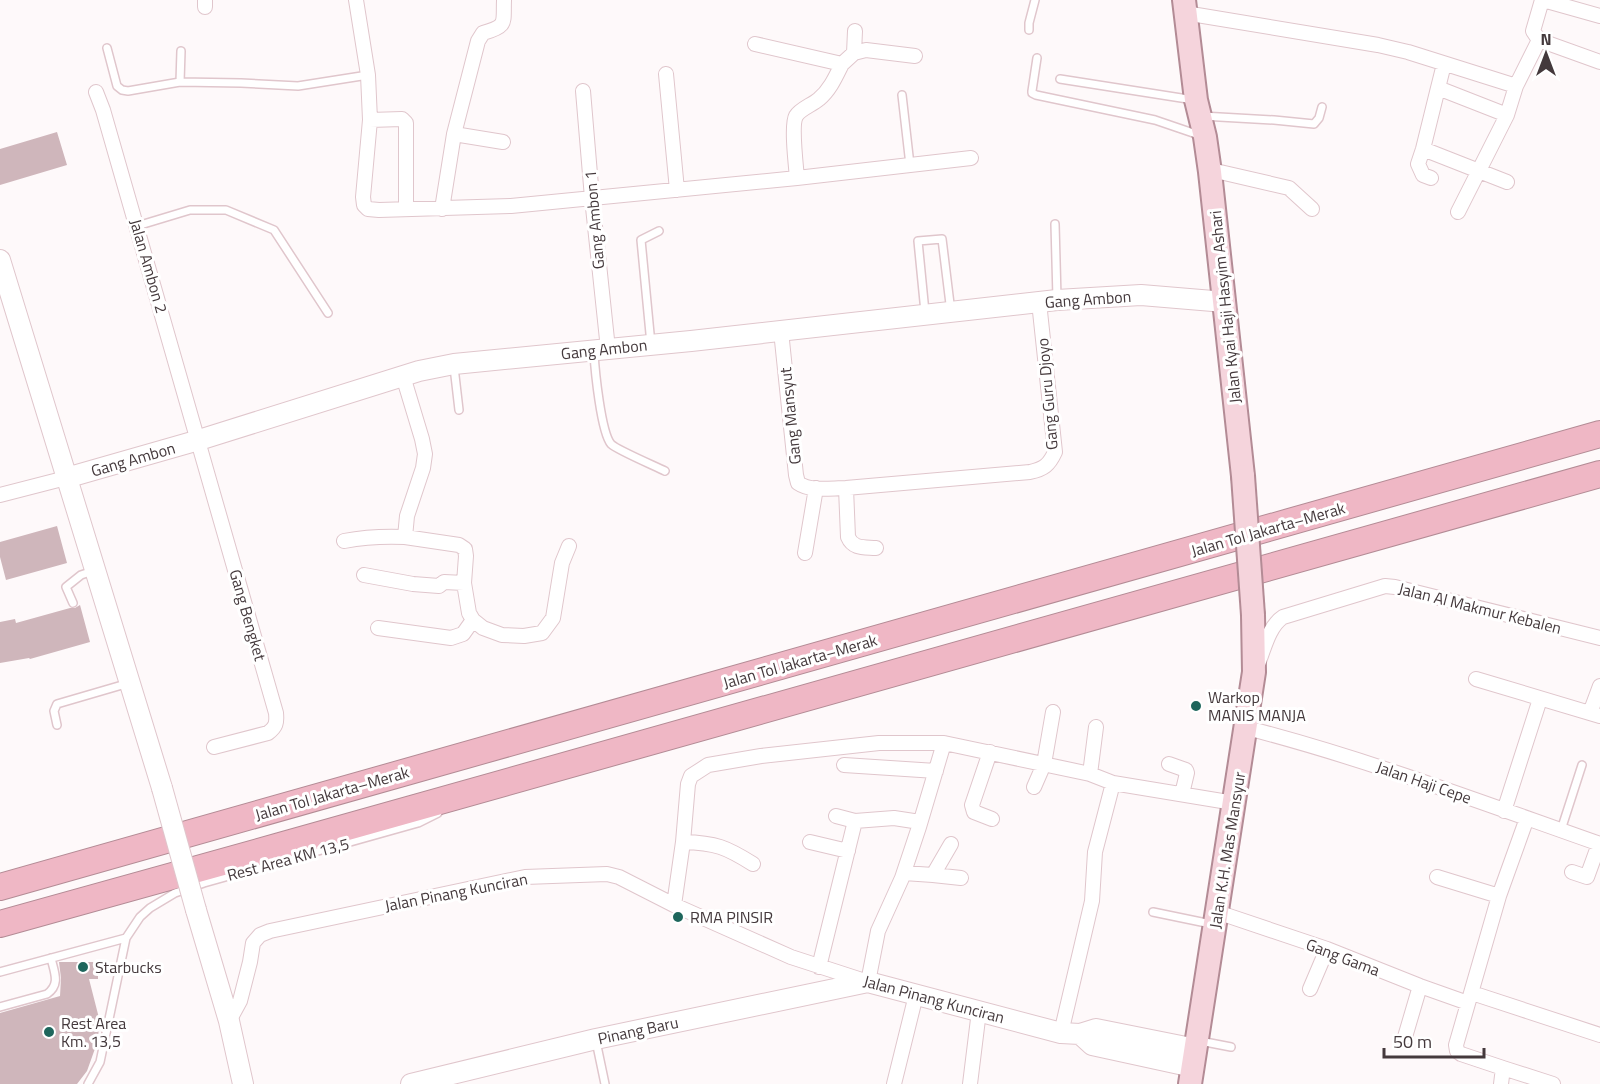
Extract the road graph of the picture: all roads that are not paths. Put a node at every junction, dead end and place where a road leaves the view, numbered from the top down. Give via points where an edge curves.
1 (356, 0) edge
2 (504, 0) edge
3 (1035, 0) edge
4 (1542, 0) edge
5 (1185, 6) edge
6 (1600, 16) edge
7 (1029, 30) dead end
8 (855, 31) dead end
9 (1539, 40) junction
10 (755, 44) dead end
11 (107, 48) dead end
12 (181, 51) dead end
13 (854, 53) junction
14 (915, 56) dead end
15 (1037, 58) dead end
16 (1600, 62) edge
17 (843, 64) junction
18 (1444, 64) junction
19 (666, 74) dead end
20 (368, 75) junction
21 (1060, 79) dead end
22 (180, 82) junction
23 (1516, 86) junction
24 (1438, 88) junction
25 (96, 92) dead end
26 (583, 92) dead end
27 (902, 96) dead end
28 (1322, 107) dead end
29 (1507, 115) junction
30 (1200, 118) junction
31 (370, 120) junction
32 (454, 134) junction
33 (503, 142) dead end
34 (1423, 149) junction
35 (971, 158) dead end
36 (910, 165) junction
37 (1210, 172) junction
38 (1479, 172) junction
39 (797, 178) junction
40 (1431, 178) dead end
41 (1507, 182) dead end
42 (677, 190) junction
43 (592, 198) junction
44 (442, 209) junction
45 (1312, 209) dead end
46 (406, 210) junction
47 (1458, 212) dead end
48 (1055, 224) dead end
49 (137, 226) junction
50 (659, 231) dead end
51 (0, 260) edge
52 (1048, 302) junction
53 (1225, 302) junction
54 (951, 312) junction
55 (328, 314) dead end
56 (926, 315) junction
57 (781, 331) junction
58 (651, 345) junction
59 (601, 350) junction
60 (454, 364) junction
61 (403, 376) junction
62 (459, 410) dead end
63 (1600, 434) edge
64 (199, 440) junction
65 (665, 471) dead end
66 (1600, 474) edge
67 (66, 478) junction
68 (816, 488) junction
69 (846, 488) junction
70 (0, 495) edge
71 (405, 537) junction
72 (344, 542) dead end
73 (569, 546) dead end
74 (876, 548) dead end
75 (805, 553) dead end
76 (95, 570) junction
77 (364, 575) dead end
78 (464, 583) junction
79 (73, 603) dead end
80 (1253, 615) joint
81 (473, 620) junction
82 (378, 628) dead end
83 (1600, 635) edge
84 (1254, 672) junction
85 (1476, 679) dead end
86 (130, 683) junction
87 (1600, 686) edge
88 (1539, 699) junction
89 (1053, 712) dead end
90 (1595, 714) edge
91 (57, 724) dead end
92 (1096, 727) dead end
93 (1247, 728) junction
94 (944, 743) junction
95 (214, 747) dead end
96 (990, 752) junction
97 (1044, 764) junction
98 (1169, 764) dead end
99 (844, 765) dead end
100 (1582, 765) dead end
101 (936, 771) junction
102 (1090, 774) junction
103 (1113, 783) junction
104 (1034, 787) dead end
105 (1182, 794) junction
106 (462, 796) junction
107 (1234, 802) junction
108 (1504, 811) junction
109 (836, 816) dead end
110 (1527, 818) junction
111 (992, 819) dead end
112 (855, 821) junction
113 (920, 822) junction
114 (1561, 830) junction
115 (683, 842) junction
116 (810, 842) dead end
117 (951, 844) dead end
118 (1600, 844) edge
119 (848, 851) junction
120 (753, 864) dead end
121 (1572, 872) dead end
122 (904, 873) junction
123 (933, 875) junction
124 (1437, 877) dead end
125 (961, 878) dead end
126 (0, 887) edge
127 (1500, 896) junction
128 (674, 905) junction
129 (1152, 912) dead end
130 (1215, 918) junction
131 (0, 924) edge
132 (126, 938) junction
133 (1327, 949) junction
134 (51, 958) junction
135 (819, 967) junction
136 (0, 972) edge
137 (868, 982) junction
138 (1420, 987) junction
139 (1310, 989) dead end
140 (916, 995) junction
141 (1470, 998) junction
142 (0, 1007) edge
143 (979, 1011) junction
144 (229, 1021) junction
145 (1070, 1033) junction
146 (1600, 1035) edge
147 (1405, 1037) dead end
148 (596, 1039) junction
149 (1232, 1047) dead end
150 (1194, 1060) edge
151 (1503, 1068) junction
152 (88, 1084) edge
153 (243, 1084) edge
154 (411, 1084) edge
155 (605, 1084) edge
156 (894, 1084) edge
157 (970, 1084) edge
158 (1501, 1084) edge
159 (1553, 1084) edge

1 - 20 street
2 - 32 street via 500,27 483,33 478,41
3 - 7 lane
4 - 6 street
4 - 9 street via 1533,31
5 - 18 street via 1378,45
5 - 30 main road, Jalan Kyai Haji Hasyim Ashari
8 - 13 street
9 - 16 street
9 - 23 street
10 - 17 street
11 - 22 lane via 117,86 122,90
12 - 22 lane
13 - 14 street via 866,50
13 - 17 street
15 - 30 lane via 1032,91 1036,96 1155,120
17 - 39 street via 830,88 796,117
18 - 23 street
18 - 24 street
19 - 42 street
20 - 22 lane via 298,86
20 - 31 street
21 - 30 lane
23 - 29 street
24 - 29 street
24 - 34 street
25 - 49 street, Jalan Ambon 2
26 - 43 street, Gang Ambon 1
27 - 36 lane
28 - 30 lane via 1314,124
29 - 38 street
30 - 37 main road, Jalan Kyai Haji Hasyim Ashari
31 - 46 street via 402,119 406,123
31 - 46 street via 364,206
32 - 33 street
32 - 44 street
34 - 38 street
34 - 40 street via 1418,164 1423,175
35 - 36 street
36 - 39 street
37 - 45 street via 1289,188
37 - 53 main road, Jalan Kyai Haji Hasyim Ashari
38 - 41 street
38 - 47 street
39 - 42 street
42 - 43 street
43 - 44 street
43 - 59 street, Gang Ambon 1
44 - 46 street
48 - 52 lane
49 - 55 lane via 190,210 225,210 274,230
49 - 64 street, Jalan Ambon 2
50 - 58 lane via 641,240
51 - 67 street
52 - 53 street, Gang Ambon via 1141,295
52 - 54 street, Gang Ambon
52 - 69 street, Gang Guru Djoyo via 1055,452 1051,462 1042,470 1030,472
53 - 80 main road, Jalan Kyai Haji Hasyim Ashari, bridge
54 - 56 street, Gang Ambon
54 - 56 lane via 942,239 918,241
56 - 57 street, Gang Ambon
57 - 58 street, Gang Ambon
57 - 68 street, Gang Mansyut via 796,476 804,487
58 - 59 street, Gang Ambon
59 - 60 street, Gang Ambon
59 - 65 lane via 606,435 612,446
60 - 61 street, Gang Ambon
60 - 62 lane
61 - 64 street, Gang Ambon
61 - 71 street via 425,454
63 - 126 highway, Jalan Tol Jakarta–Merak
64 - 67 street, Gang Ambon
64 - 95 street, Gang Bengket via 277,722 268,733
66 - 106 highway
67 - 70 street, Gang Ambon
67 - 76 street
68 - 69 street
68 - 75 street
69 - 74 street via 850,543
71 - 72 street via 364,537
71 - 78 street via 465,549
73 - 81 street via 562,563 553,618 542,633 502,635
76 - 79 lane via 81,575 66,588
76 - 86 street
77 - 78 street via 413,584
78 - 81 street
80 - 84 main road, Jalan K.H. Mas Mansyur
81 - 82 street via 463,634 451,638
83 - 84 street, Jalan Al Makmur Kebalen via 1385,586 1283,617 1277,621
84 - 93 main road, Jalan K.H. Mas Mansyur
85 - 88 street
86 - 91 lane via 57,704
86 - 144 street, bridge
87 - 90 street
88 - 90 street
88 - 108 street
89 - 97 street
92 - 102 street
93 - 107 main road, Jalan K.H. Mas Mansyur
93 - 108 street, Jalan Haji Cepe via 1392,770
94 - 96 street
94 - 101 street
94 - 115 street via 879,743 708,765 691,776 688,784
96 - 97 street
96 - 111 street via 972,806 974,812
97 - 102 street
97 - 104 street
98 - 105 street via 1186,770
99 - 101 street
100 - 114 lane
101 - 113 street
102 - 103 street
103 - 105 street
103 - 145 street via 1095,852 1092,901
105 - 107 street
106 - 131 highway
106 - 132 lane, Rest Area KM 13,5 via 418,823 175,893 140,917
107 - 130 main road, Jalan K.H. Mas Mansyur
108 - 110 street, Jalan Haji Cepe
109 - 112 street
110 - 114 street, Jalan Haji Cepe
110 - 127 street
112 - 113 street via 894,818
112 - 119 street
113 - 122 street
114 - 118 street, Jalan Haji Cepe
115 - 120 street via 730,849
115 - 128 street
116 - 119 street
117 - 123 street
118 - 121 street via 1587,877
119 - 135 street
122 - 123 street
122 - 137 street via 878,931
123 - 125 street
124 - 127 street
127 - 141 street
128 - 135 street, Jalan Pinang Kunciran
128 - 144 street, Jalan Pinang Kunciran via 607,874 525,877 270,931 253,943 240,1001
129 - 130 lane
130 - 133 street, Gang Gama
130 - 150 main road, Jalan K.H. Mas Mansyur
132 - 134 lane
132 - 152 lane via 100,1062
133 - 138 street, Gang Gama
133 - 139 street
134 - 136 lane
134 - 142 lane via 57,982 53,990
135 - 137 street, Jalan Pinang Kunciran
137 - 140 street, Jalan Pinang Kunciran
137 - 148 street, Pinang Baru
138 - 141 street, Gang Gama
138 - 147 street
140 - 143 street, Jalan Pinang Kunciran
140 - 156 street
141 - 146 street, Gang Gama
141 - 151 street via 1457,1051
143 - 145 street, Jalan Pinang Kunciran
143 - 157 street
144 - 153 street
145 - 150 street, Jalan Pinang Kunciran via 1092,1045
148 - 154 street, Pinang Baru
148 - 155 lane
149 - 150 lane
151 - 158 street
151 - 159 street

